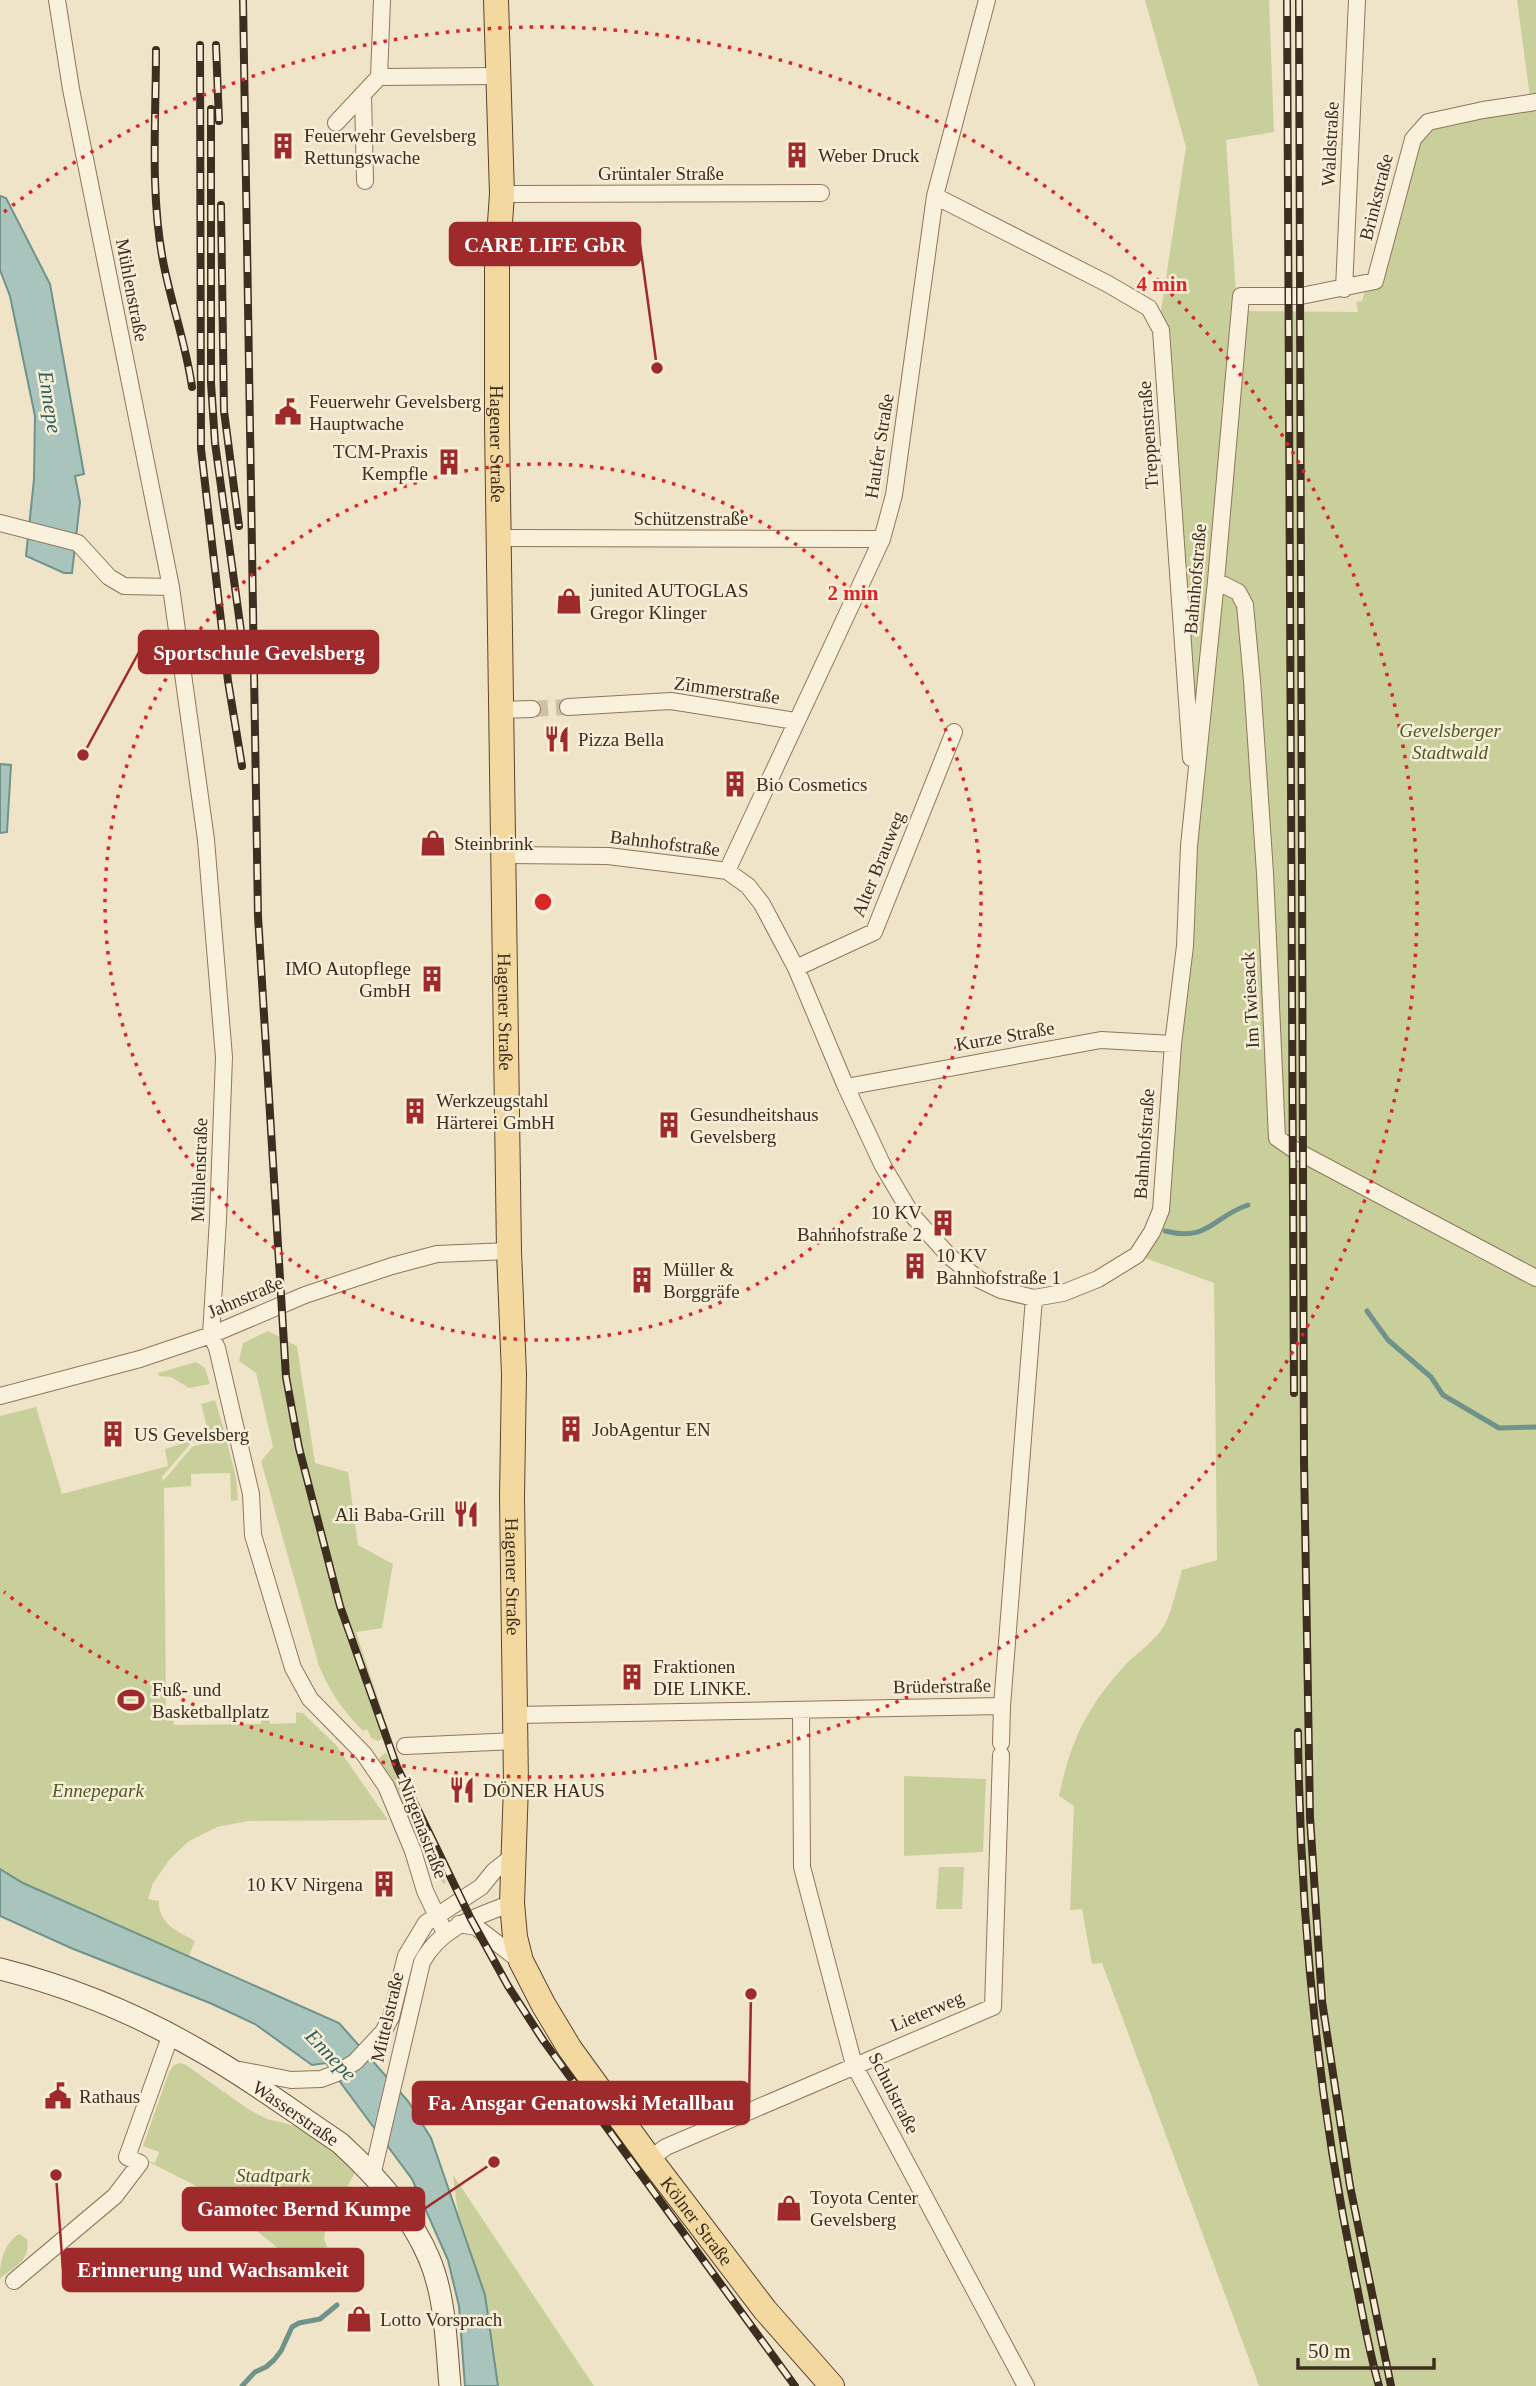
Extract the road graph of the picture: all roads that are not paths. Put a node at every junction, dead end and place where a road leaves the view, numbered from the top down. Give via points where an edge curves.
1 (57, 0) edge
2 (382, 0) edge
3 (496, 0) edge
4 (987, 0) edge
5 (1357, 0) edge
6 (379, 76) junction
7 (497, 76) junction
8 (363, 94) junction
9 (1536, 102) edge
10 (337, 123) dead end
11 (365, 181) dead end
12 (821, 193) dead end
13 (502, 194) junction
14 (935, 196) junction
15 (1344, 289) junction
16 (0, 523) edge
17 (500, 538) junction
18 (882, 539) junction
19 (1216, 581) junction
20 (170, 587) junction
21 (568, 707) tunnel mouth
22 (532, 709) tunnel mouth
23 (503, 710) junction
24 (795, 722) junction
25 (954, 732) dead end
26 (1194, 802) junction
27 (504, 855) junction
28 (727, 871) junction
29 (796, 968) junction
30 (1173, 1045) junction
31 (846, 1087) junction
32 (509, 1251) junction
33 (1536, 1278) edge
34 (1034, 1298) junction
35 (211, 1335) junction
36 (0, 1396) edge
37 (1002, 1706) junction
38 (801, 1710) junction
39 (516, 1714) junction
40 (338, 1729) joint
41 (516, 1741) junction
42 (405, 1746) dead end
43 (513, 1856) junction
44 (512, 1903) junction
45 (436, 1915) junction
46 (460, 1924) junction
47 (445, 1933) junction
48 (520, 1961) junction
49 (0, 1969) edge
50 (171, 2034) junction
51 (570, 2049) joint
52 (854, 2065) junction
53 (227, 2068) junction
54 (650, 2160) junction
55 (372, 2176) junction
56 (13, 2281) dead end
57 (450, 2386) edge
58 (832, 2386) edge
59 (1026, 2386) edge

1 - 20 street, Mühlenstraße
2 - 6 street
3 - 7 main road, Hagener Straße
4 - 14 street, Haufer Straße
5 - 15 street, Waldstraße
6 - 7 street
6 - 8 street
7 - 13 main road, Hagener Straße
8 - 10 street
8 - 11 street
9 - 15 street, Brinkstraße via 1428,122 1413,139 1375,281
12 - 13 street, Grüntaler Straße
13 - 17 main road, Hagener Straße via 497,266
14 - 18 street, Haufer Straße via 894,495
14 - 26 street, Treppenstraße via 1149,308 1161,330
15 - 19 street, Bahnhofstraße via 1301,296 1241,296
16 - 20 street via 78,543 124,586
17 - 18 street, Schützenstraße
17 - 23 main road, Hagener Straße
18 - 24 street, Haufer Straße
19 - 26 street, Bahnhofstraße
19 - 33 street, Im Twiesack via 1238,592 1245,606 1265,873 1277,1138
20 - 35 street, Mühlenstraße via 206,840 224,1057
21 - 24 street, Zimmerstraße via 671,701
22 - 23 street
23 - 27 main road, Hagener Straße
24 - 28 street, Haufer Straße
25 - 29 street, Alter Brauweg via 874,932
26 - 30 street, Bahnhofstraße
27 - 28 street, Bahnhofstraße via 608,856
27 - 32 main road, Hagener Straße
28 - 29 street, Bahnhofstraße via 762,904
29 - 31 street, Bahnhofstraße
30 - 31 street, Kurze Straße via 1101,1040
30 - 34 street, Bahnhofstraße via 1161,1210 1153,1232 1137,1255 1104,1275 1063,1293
31 - 34 street, Bahnhofstraße via 912,1215 950,1257 980,1280
32 - 35 street, Jahnstraße via 437,1254 391,1266 305,1295
32 - 39 main road, Hagener Straße
34 - 37 street, Brüderstraße
35 - 36 street, Jahnstraße
35 - 40 street, Mühlenstraße via 251,1494 253,1535 293,1668 310,1699
37 - 38 street, Brüderstraße
37 - 52 street, Lieterweg via 993,2007
38 - 39 street, Brüderstraße
38 - 52 street, Schulstraße via 802,1867
39 - 41 main road, Hagener Straße
40 - 45 street, Nirgenastraße via 364,1754 386,1786
41 - 42 street
41 - 43 main road, Hagener Straße
43 - 44 main road, Hagener Straße
43 - 45 street, Mittelstraße via 481,1887
44 - 46 street, Mittelstraße
44 - 48 main road, Hagener Straße
45 - 47 street, Nirgenastraße
45 - 53 street, Mittelstraße via 406,1956 383,2032 355,2062 321,2079 291,2080
46 - 47 street, Mittelstraße
46 - 48 street via 476,1927
47 - 55 street, Mittelstraße via 422,1962
48 - 51 main road, Hagener Straße
49 - 50 main road, Wasserstraße via 71,1991
50 - 53 main road, Wasserstraße
50 - 56 street via 127,2157 140,2163 115,2196
51 - 54 main road, Kölner Straße
52 - 54 street, Lieterweg via 666,2147
52 - 59 street, Schulstraße
53 - 55 main road, Wasserstraße via 340,2143
54 - 58 main road, Kölner Straße via 765,2310
55 - 57 main road, Wasserstraße via 410,2222 430,2259 442,2307

